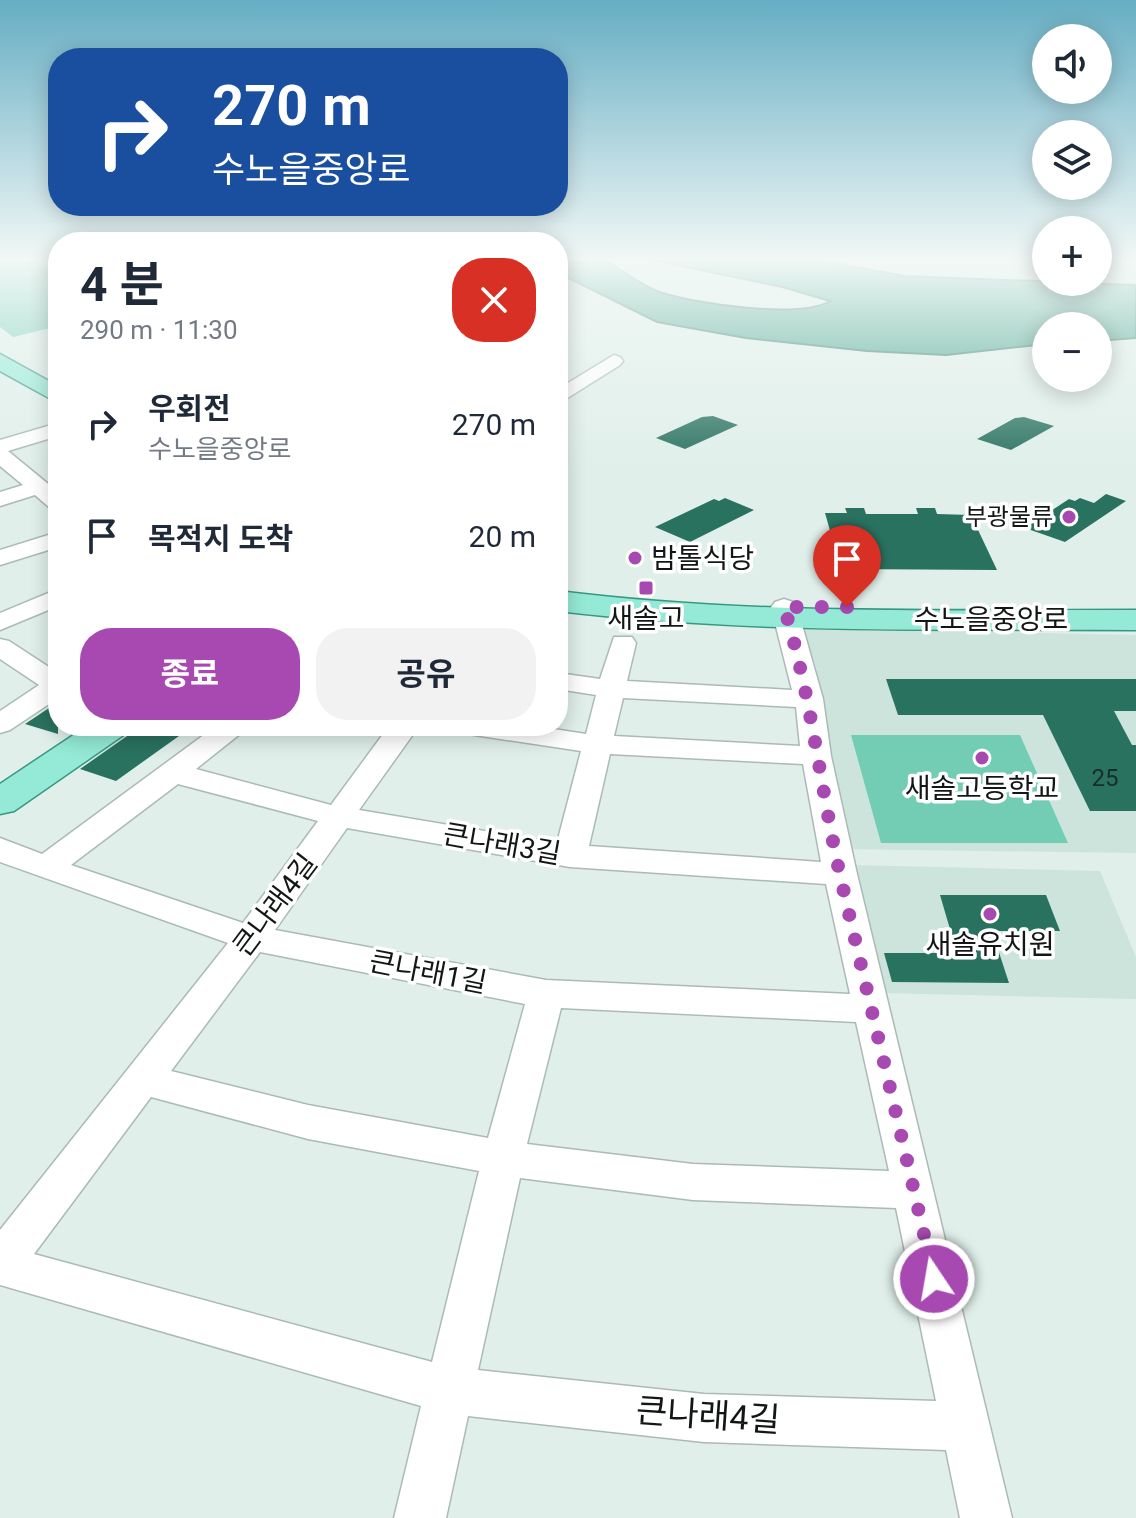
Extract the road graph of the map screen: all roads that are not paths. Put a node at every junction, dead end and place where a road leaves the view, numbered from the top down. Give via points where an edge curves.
1 (0, 345) edge
2 (0, 361) edge
3 (614, 361) dead end
4 (48, 373) edge
5 (48, 390) edge
6 (568, 391) edge
7 (48, 432) edge
8 (0, 447) edge
9 (0, 455) edge
10 (36, 488) junction
11 (48, 496) edge
12 (0, 499) edge
13 (48, 542) edge
14 (0, 558) edge
15 (568, 591) edge
16 (48, 601) edge
17 (568, 602) edge
18 (1136, 608) edge
19 (785, 612) junction
20 (1136, 620) edge
21 (0, 622) edge
22 (623, 643) dead end
23 (0, 647) edge
24 (48, 678) edge
25 (568, 683) edge
26 (610, 689) junction
27 (48, 692) edge
28 (809, 699) junction
29 (0, 724) edge
30 (97, 736) edge
31 (221, 736) edge
32 (397, 736) edge
33 (542, 736) edge
34 (596, 744) junction
35 (816, 756) junction
36 (170, 772) junction
37 (0, 802) edge
38 (340, 817) junction
39 (0, 849) edge
40 (570, 856) junction
41 (45, 868) junction
42 (840, 874) junction
43 (251, 938) junction
44 (546, 994) junction
45 (872, 1009) junction
46 (141, 1079) junction
47 (503, 1158) junction
48 (914, 1190) junction
49 (0, 1264) edge
50 (451, 1391) junction
51 (966, 1426) junction
52 (420, 1518) edge
53 (986, 1518) edge

1 - 4 main road
2 - 5 main road
3 - 6 street
7 - 8 street
9 - 10 street
10 - 11 street
10 - 12 street
13 - 14 street
15 - 19 main road, 수노을중앙로
16 - 21 street
17 - 19 main road, 수노을중앙로 via 636,610
18 - 19 main road, 수노을중앙로
19 - 20 main road, 수노을중앙로
19 - 28 street
22 - 26 street
23 - 24 street
25 - 26 street
26 - 28 street
26 - 34 street
27 - 29 street
28 - 35 street
30 - 37 main road
31 - 36 street
32 - 38 street, 큰나래4길
33 - 34 street
34 - 35 street
34 - 40 street
35 - 42 street
36 - 38 street, 큰나래3길
36 - 41 street
38 - 40 street, 큰나래3길
38 - 43 street, 큰나래4길
39 - 41 street, 큰나래1길
40 - 42 street, 큰나래3길
41 - 43 street, 큰나래1길
42 - 45 street
43 - 44 street, 큰나래1길
43 - 46 street, 큰나래4길
44 - 45 street, 큰나래1길
44 - 47 street
45 - 48 street
46 - 47 street via 308,1122
46 - 49 street, 큰나래4길
47 - 48 street via 693,1182
47 - 50 street
48 - 51 street
49 - 50 street, 큰나래4길
50 - 51 street, 큰나래4길 via 704,1418
50 - 52 street
51 - 53 street

